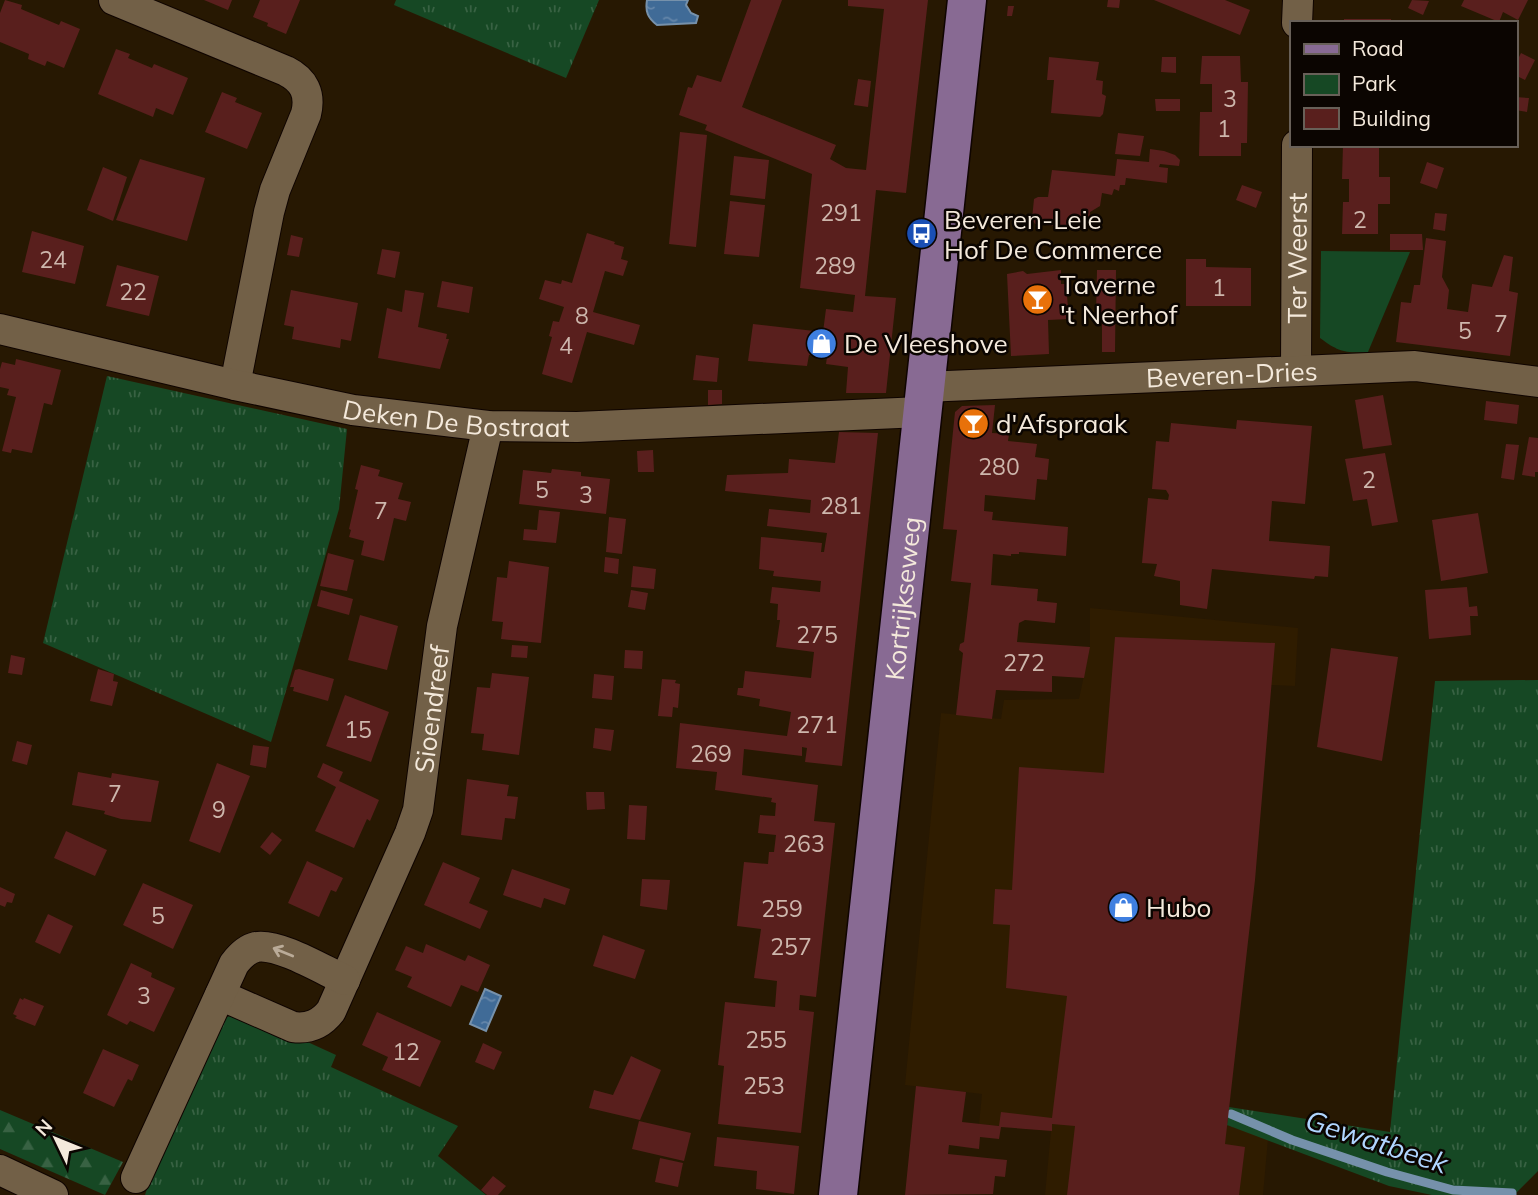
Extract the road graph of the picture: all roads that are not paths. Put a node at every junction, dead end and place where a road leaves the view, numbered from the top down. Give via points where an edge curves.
1 (114, 0) edge
2 (967, 0) edge
3 (1298, 0) edge
4 (1297, 21) edge
5 (1297, 147) edge
6 (0, 329) edge
7 (1296, 370) junction
8 (1538, 382) edge
9 (235, 385) junction
10 (923, 399) junction
11 (488, 426) junction
12 (345, 980) junction
13 (219, 995) junction
14 (0, 1170) edge
15 (136, 1178) dead end
16 (53, 1195) edge
17 (838, 1195) edge

1 - 9 street via 286,71 306,89 306,114 269,212
2 - 10 main road, Kortrijkseweg
3 - 4 street
5 - 7 street, Ter Weerst
6 - 9 street, Deken De Bostraat
7 - 8 street, Beveren-Dries via 1415,366
7 - 10 street, Beveren-Dries
9 - 11 street, Deken De Bostraat via 353,410
10 - 11 street, Deken De Bostraat via 588,426
10 - 17 main road, Kortrijkseweg
11 - 12 street, Sioendreef via 442,626 418,810
12 -> 13 street via 277,949 258,947 234,964
12 - 13 street, Sioendreef via 327,1016 305,1028 288,1026
13 - 15 street
14 - 16 street

